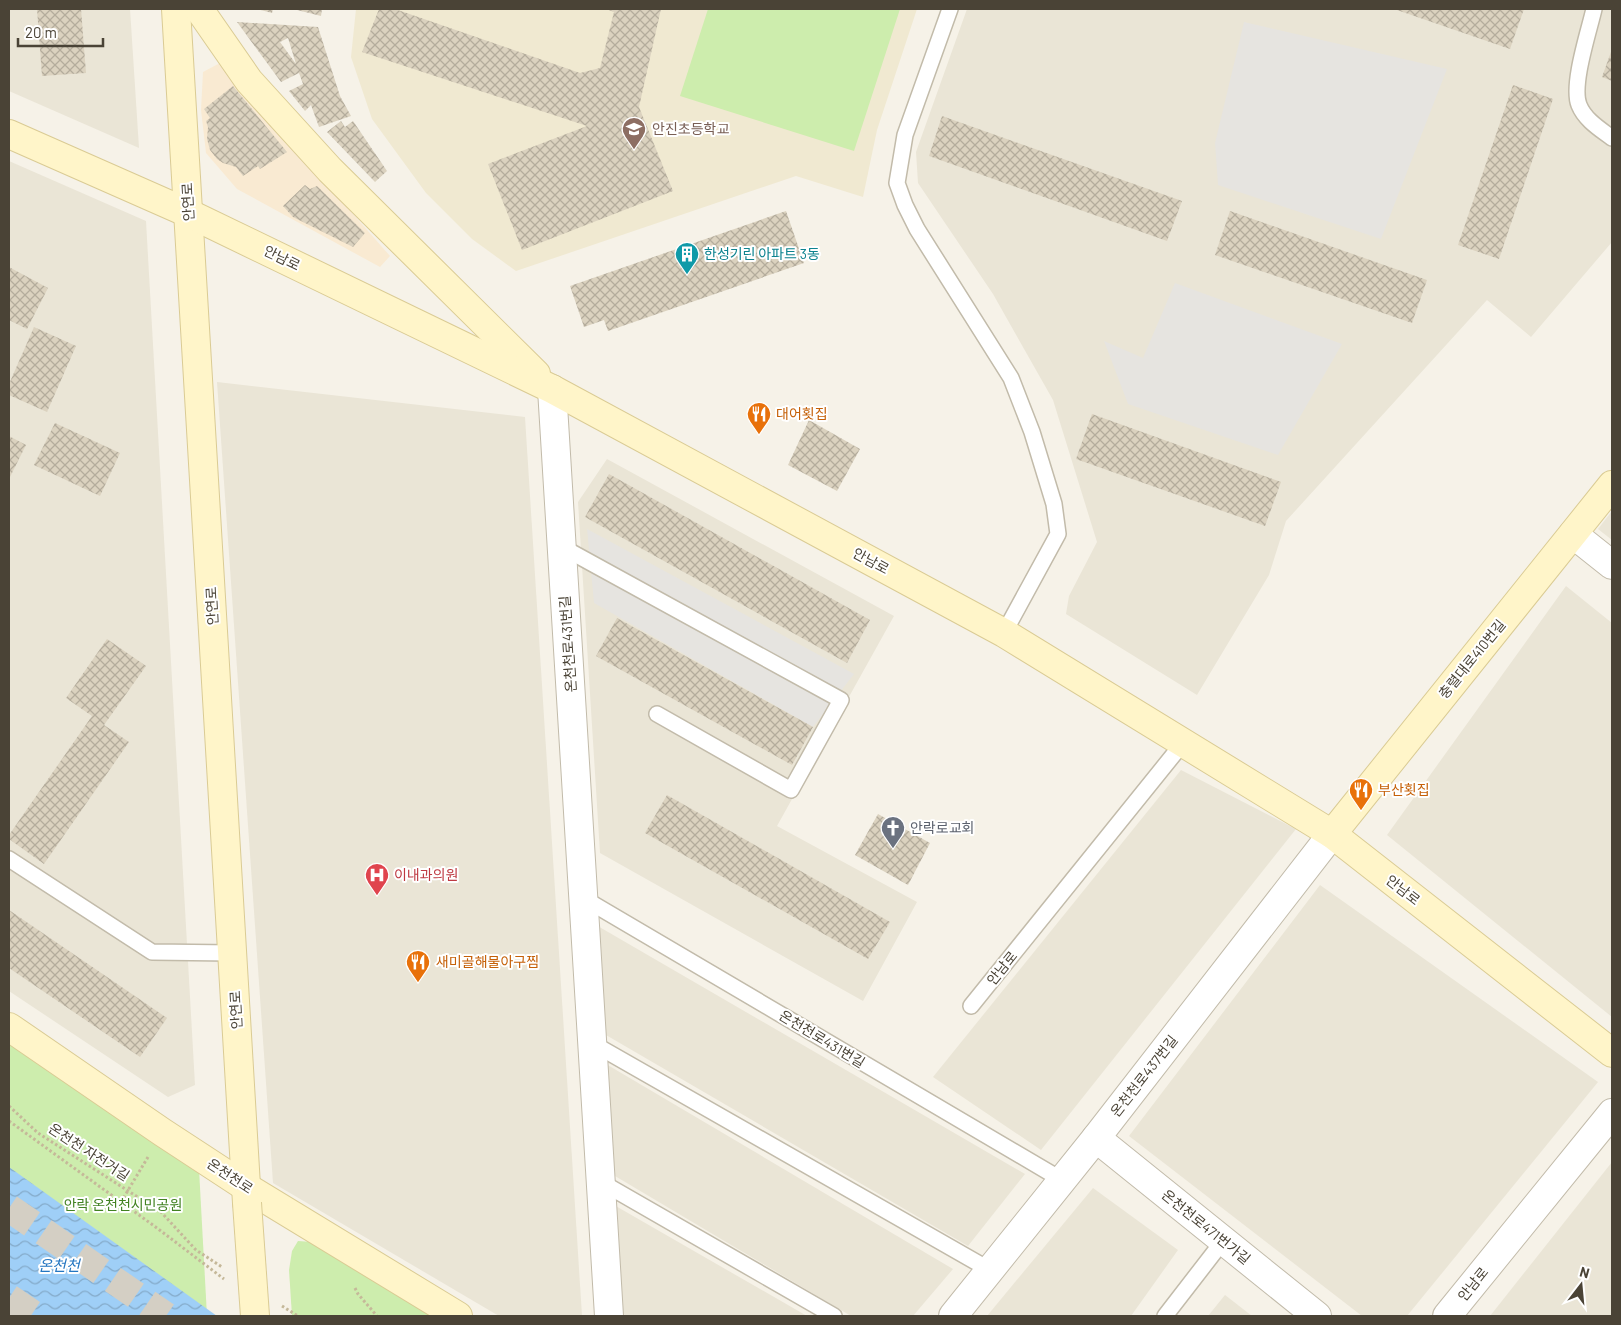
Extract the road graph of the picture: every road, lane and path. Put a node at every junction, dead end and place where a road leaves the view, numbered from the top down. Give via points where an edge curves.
1 (176, 9) edge
2 (199, 9) edge
3 (950, 9) edge
4 (1594, 9) edge
5 (9, 134) edge
6 (1612, 138) edge
7 (188, 213) junction
8 (552, 389) junction
9 (1612, 485) edge
10 (1573, 534) junction
11 (562, 547) junction
12 (1612, 565) edge
13 (1004, 633) junction
14 (657, 714) dead end
15 (1183, 743) junction
16 (1332, 834) junction
17 (9, 858) edge
18 (583, 898) junction
19 (232, 953) junction
20 (971, 1006) dead end
21 (9, 1028) edge
22 (592, 1043) junction
23 (1612, 1054) edge
24 (9, 1106) edge
25 (1612, 1112) edge
26 (9, 1121) edge
27 (162, 1132) junction
28 (1096, 1138) junction
29 (1062, 1180) junction
30 (601, 1182) junction
31 (128, 1191) junction
32 (247, 1195) junction
33 (121, 1202) junction
34 (161, 1212) dead end
35 (1224, 1241) junction
36 (990, 1270) junction
37 (226, 1281) dead end
38 (255, 1316) edge
39 (458, 1316) edge
40 (609, 1316) edge
41 (834, 1316) edge
42 (953, 1316) edge
43 (1165, 1316) edge
44 (1317, 1316) edge
45 (1447, 1316) edge

1 - 7 street, 안연로
2 - 8 street, 안남로 via 248,81 330,170
3 - 13 lane via 905,135 896,183 917,229 1011,378 1054,504 1058,534
4 - 6 lane via 1580,66 1577,97 1587,117
5 - 7 street, 안남로
7 - 8 street, 안남로
7 - 19 street, 안연로
8 - 11 street, 온천천로431번길
8 - 13 street, 안남로
9 - 10 street, 충렬대로410번길
10 - 12 street
10 - 16 street, 충렬대로410번길
11 - 14 lane via 841,700 791,790
11 - 18 street, 온천천로431번길
13 - 15 street, 안남로
15 - 16 street, 안남로
15 - 20 lane, 안남로
16 - 23 street, 안남로
16 - 28 street, 온천천로437번길
17 - 19 lane via 152,952
18 - 22 street, 온천천로431번길
18 - 29 lane, 온천천로431번길
19 - 32 street, 안연로
21 - 27 street, 온천천로
22 - 30 street, 온천천로431번길
22 - 36 lane
24 - 31 path, 온천천 자전거길 via 38,1133
25 - 45 street, 안남로
26 - 33 path
27 - 31 path
27 - 32 street, 온천천로
28 - 29 street, 온천천로437번길
28 - 35 street, 온천천로471번가길
29 - 36 street, 온천천로437번길
30 - 40 street, 온천천로431번길
30 - 41 lane
31 - 33 path
31 - 34 path, 온천천 자전거길
32 - 38 street, 안연로, bridge
32 - 39 street, 온천천로
33 - 37 path
35 - 43 lane
35 - 44 street, 온천천로471번가길
36 - 42 street, 온천천로437번길

